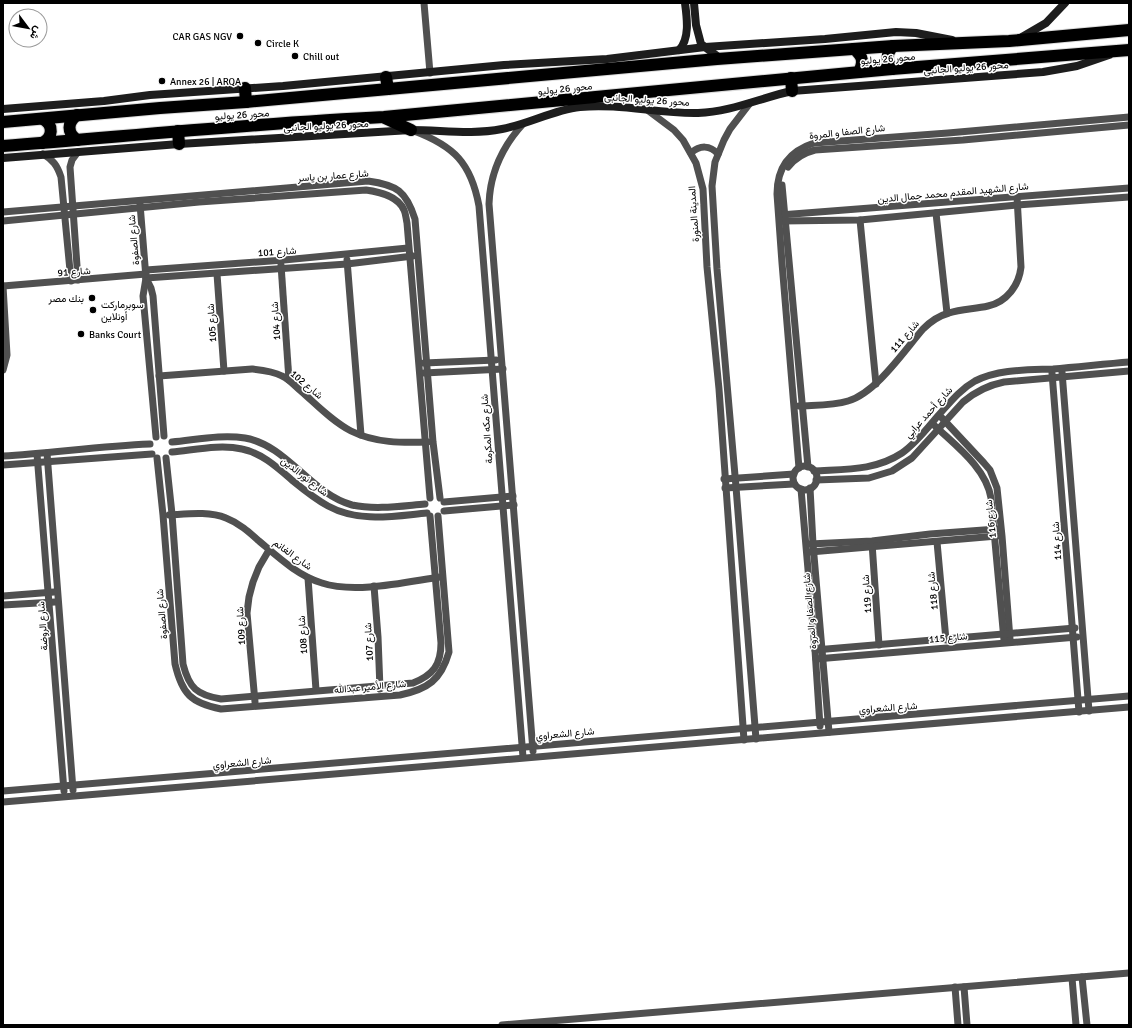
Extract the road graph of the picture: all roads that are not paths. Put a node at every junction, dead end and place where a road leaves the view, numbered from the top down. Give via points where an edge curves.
1 (424, 3) edge
2 (685, 3) edge
3 (694, 3) edge
4 (1065, 3) edge
5 (696, 24) junction
6 (686, 26) junction
7 (1129, 30) edge
8 (1009, 41) junction
9 (961, 42) junction
10 (893, 46) junction
11 (704, 47) junction
12 (854, 49) junction
13 (679, 50) junction
14 (1126, 52) edge
15 (721, 59) junction
16 (892, 69) junction
17 (859, 72) junction
18 (430, 73) junction
19 (386, 76) junction
20 (791, 78) junction
21 (245, 88) junction
22 (388, 89) junction
23 (792, 91) junction
24 (246, 102) junction
25 (750, 103) junction
26 (3, 109) edge
27 (646, 109) junction
28 (77, 115) junction
29 (1129, 117) edge
30 (384, 118) junction
31 (43, 119) junction
32 (3, 122) edge
33 (523, 124) junction
34 (1129, 125) edge
35 (412, 130) junction
36 (178, 131) junction
37 (927, 134) junction
38 (928, 143) junction
39 (179, 144) junction
40 (3, 146) edge
41 (77, 146) junction
42 (42, 149) junction
43 (807, 149) junction
44 (691, 153) junction
45 (718, 154) junction
46 (3, 158) edge
47 (354, 182) junction
48 (1129, 188) edge
49 (354, 191) junction
50 (278, 192) junction
51 (1017, 197) junction
52 (1129, 197) edge
53 (198, 199) junction
54 (140, 200) junction
55 (1017, 205) junction
56 (63, 206) junction
57 (72, 206) junction
58 (140, 208) junction
59 (3, 212) edge
60 (936, 213) junction
61 (73, 215) junction
62 (64, 216) junction
63 (782, 218) junction
64 (860, 220) junction
65 (3, 221) edge
66 (491, 230) junction
67 (482, 232) junction
68 (408, 248) junction
69 (346, 255) junction
70 (417, 256) junction
71 (409, 257) junction
72 (280, 261) junction
73 (347, 264) junction
74 (707, 267) junction
75 (717, 267) junction
76 (281, 269) junction
77 (494, 270) junction
78 (484, 271) junction
79 (146, 274) junction
80 (217, 274) junction
81 (74, 281) junction
82 (3, 286) edge
83 (497, 300) junction
84 (487, 301) junction
85 (947, 313) junction
86 (498, 315) junction
87 (488, 316) junction
88 (502, 359) junction
89 (491, 360) junction
90 (1129, 362) edge
91 (427, 363) junction
92 (419, 364) junction
93 (1062, 368) junction
94 (492, 369) junction
95 (503, 369) junction
96 (1052, 369) junction
97 (3, 370) edge
98 (224, 371) junction
99 (1129, 371) edge
100 (428, 372) junction
101 (420, 373) junction
102 (159, 376) junction
103 (1063, 376) junction
104 (1052, 377) junction
105 (289, 380) junction
106 (876, 384) junction
107 (719, 389) junction
108 (727, 389) junction
109 (803, 406) junction
110 (794, 407) junction
111 (939, 415) junction
112 (945, 422) junction
113 (932, 423) junction
114 (938, 429) junction
115 (361, 435) junction
116 (164, 436) junction
117 (156, 437) junction
118 (172, 442) junction
119 (424, 442) junction
120 (433, 442) junction
121 (150, 444) junction
122 (172, 452) junction
123 (47, 453) junction
124 (37, 454) junction
125 (3, 456) edge
126 (155, 456) junction
127 (166, 458) junction
128 (48, 462) junction
129 (38, 463) junction
130 (3, 465) edge
131 (292, 465) junction
132 (811, 469) junction
133 (796, 471) junction
134 (284, 473) junction
135 (736, 478) junction
136 (724, 479) junction
137 (816, 480) junction
138 (794, 484) junction
139 (1070, 484) junction
140 (1062, 485) junction
141 (736, 487) junction
142 (725, 488) junction
143 (810, 488) junction
144 (801, 489) junction
145 (513, 496) junction
146 (502, 497) junction
147 (442, 500) junction
148 (427, 501) junction
149 (514, 505) junction
150 (502, 506) junction
151 (172, 514) junction
152 (435, 514) junction
153 (163, 515) junction
154 (1001, 528) junction
155 (994, 533) junction
156 (1002, 536) junction
157 (937, 542) junction
158 (814, 544) junction
159 (872, 544) junction
160 (806, 548) junction
161 (269, 550) junction
162 (814, 552) junction
163 (519, 569) junction
164 (508, 570) junction
165 (444, 576) junction
166 (308, 578) junction
167 (436, 578) junction
168 (374, 586) junction
169 (58, 591) junction
170 (49, 592) junction
171 (3, 596) edge
172 (50, 602) junction
173 (59, 602) junction
174 (3, 605) edge
175 (747, 612) junction
176 (735, 614) junction
177 (1082, 628) junction
178 (1072, 629) junction
179 (1082, 636) junction
180 (1073, 637) junction
181 (1007, 638) junction
182 (946, 640) junction
183 (879, 644) junction
184 (819, 650) junction
185 (820, 658) junction
186 (443, 660) junction
187 (380, 685) junction
188 (329, 690) junction
189 (314, 691) junction
190 (380, 696) junction
191 (1129, 696) edge
192 (255, 697) junction
193 (330, 700) junction
194 (1088, 700) junction
195 (314, 701) junction
196 (1078, 701) junction
197 (256, 706) junction
198 (1129, 707) edge
199 (1089, 711) junction
200 (1079, 712) junction
201 (820, 722) junction
202 (828, 722) junction
203 (756, 727) junction
204 (744, 728) junction
205 (829, 732) junction
206 (820, 733) junction
207 (756, 739) junction
208 (744, 740) junction
209 (533, 746) junction
210 (522, 747) junction
211 (523, 757) junction
212 (534, 757) junction
213 (73, 785) junction
214 (64, 786) junction
215 (3, 791) edge
216 (73, 796) junction
217 (64, 797) junction
218 (3, 802) edge
219 (1129, 973) edge
220 (1082, 977) junction
221 (1072, 978) junction
222 (955, 987) junction
223 (964, 987) junction
224 (588, 1021) edge
225 (579, 1022) edge
226 (502, 1025) edge
227 (958, 1025) edge
228 (967, 1025) edge
229 (1076, 1025) edge
230 (1087, 1025) edge

1 - 18 street
2 - 6 street
3 - 5 street
4 - 8 street via 1038,29
5 - 6 street
5 - 11 street
6 - 13 street via 684,44
7 - 8 highway, محور 26 يوليو
8 - 9 highway, محور 26 يوليو
9 - 10 highway, محور 26 يوليو
9 - 11 street via 926,34 901,32
10 - 12 highway, محور 26 يوليو
10 - 16 highway via 887,57
11 - 13 street
11 - 15 street
12 - 15 highway, محور 26 يوليو
12 - 17 highway via 862,59
13 - 18 street via 645,56 504,65
14 - 16 highway, محور 26 يوليو
14 - 23 street, محور 26 يوليو الجانبى via 1060,70
15 - 22 highway, محور 26 يوليو
16 - 17 highway, محور 26 يوليو
17 - 20 highway, محور 26 يوليو
18 - 19 street
19 - 21 street
19 - 22 highway
20 - 23 highway
20 - 30 highway, محور 26 يوليو
21 - 24 highway
21 - 26 street
22 - 24 highway, محور 26 يوليو
23 - 25 street, محور 26 يوليو الجانبى
24 - 28 highway, محور 26 يوليو
25 - 27 street, محور 26 يوليو الجانبى via 700,113
25 - 45 street via 730,130
27 - 33 street, محور 26 يوليو الجانبى via 579,107
27 - 44 street, المدينة المنورة via 674,130
28 - 31 highway, محور 26 يوليو
28 - 41 highway via 69,126 70,134
29 - 37 street, شارع الصفا و المروة
30 - 35 highway
30 - 36 highway, محور 26 يوليو
31 - 32 highway, محور 26 يوليو
31 - 42 highway via 49,124 51,131
33 - 35 street, محور 26 يوليو الجانبى via 473,132
33 - 66 street, شارع مكه المكرمة via 506,147 494,171 489,195
34 - 38 street, شارع الصفا و المروة
35 - 39 street, محور 26 يوليو الجانبى
35 - 67 street, شارع مكه المكرمة via 441,143 463,164 476,191
36 - 39 highway
36 - 41 highway, محور 26 يوليو
37 - 38 street
37 - 43 street, شارع الصفا و المروة via 814,143
38 - 43 street, شارع الصفا و المروة
39 - 41 street, محور 26 يوليو الجانبى
40 - 42 highway, محور 26 يوليو
41 - 42 highway, محور 26 يوليو
41 - 57 street via 70,167
42 - 46 street
42 - 56 street via 58,167
43 - 63 street, شارع الصفا و المروة via 792,154 785,163 780,178
44 - 45 street via 706,147
44 - 74 street, المدينة المنورة via 702,189
45 - 75 street via 712,186
47 - 49 street
47 - 50 street, شارع عمار بن ياسر
47 - 70 street, شارع عمار بن ياسر via 385,183 400,191 410,204 415,219
48 - 51 street, شارع الشهيد المقدم محمد جمال الدين
49 - 50 street, شارع عمار بن ياسر
49 - 68 street, شارع عمار بن ياسر via 381,192 394,199 404,210
50 - 53 street, شارع عمار بن ياسر
51 - 55 street, شارع 111
51 - 63 street, شارع الشهيد المقدم محمد جمال الدين
52 - 55 street, شارع الشهيد المقدم محمد جمال الدين
53 - 54 street, شارع عمار بن ياسر
53 - 58 street, شارع عمار بن ياسر
54 - 57 street, شارع عمار بن ياسر
54 - 58 street, شارع الصفوة
55 - 60 street, شارع الشهيد المقدم محمد جمال الدين
55 - 85 street, شارع 111 via 1021,267 1015,286 1007,297 995,304
56 - 57 street, شارع عمار بن ياسر
56 - 59 street, شارع عمار بن ياسر
56 - 62 street
57 - 61 street
58 - 61 street, شارع عمار بن ياسر
58 - 79 street, شارع الصفوة
60 - 64 street, شارع الشهيد المقدم محمد جمال الدين
60 - 85 street
61 - 62 street, شارع عمار بن ياسر
61 - 81 street
62 - 65 street, شارع عمار بن ياسر
62 - 81 street
63 - 64 street, شارع الشهيد المقدم محمد جمال الدين
63 - 109 street, شارع الصفا و المروة
63 - 110 street, شارع الصفا و المروة
64 - 106 street
66 - 67 street
66 - 77 street, شارع مكه المكرمة
67 - 78 street, شارع مكه المكرمة
68 - 69 street, شارع 101
68 - 71 street, شارع عمار بن ياسر
69 - 72 street, شارع 101
69 - 73 street
70 - 71 street, شارع 101
70 - 91 street, شارع عمار بن ياسر
71 - 73 street, شارع 101
71 - 92 street, شارع عمار بن ياسر
72 - 76 street, شارع 104
72 - 79 street, شارع 101
73 - 76 street, شارع 101
73 - 115 street
74 - 75 street
74 - 107 street, المدينة المنورة
75 - 108 street
76 - 80 street, شارع 101
76 - 105 street, شارع 104
77 - 78 street
77 - 83 street, شارع مكه المكرمة
78 - 84 street, شارع مكه المكرمة
79 - 80 street, شارع 101
79 - 81 street, شارع 91
79 - 102 street, شارع الصفوة via 153,296
79 - 117 street, شارع الصفوة via 143,296
80 - 98 street, شارع 105
81 - 82 street, شارع 91
82 - 97 street via 7,355
83 - 84 street
83 - 86 street, شارع مكه المكرمة
84 - 87 street, شارع مكه المكرمة
85 - 106 street, شارع 111 via 931,321
86 - 87 street
86 - 88 street, شارع مكه المكرمة
87 - 89 street, شارع مكه المكرمة
88 - 89 street
88 - 95 street, شارع مكه المكرمة
89 - 91 street
89 - 94 street, شارع مكه المكرمة
90 - 93 street, شارع أحمد عرابي
91 - 92 street
91 - 100 street, شارع عمار بن ياسر
92 - 101 street, شارع عمار بن ياسر
93 - 96 street, شارع أحمد عرابي
93 - 103 street, شارع 114
94 - 95 street
94 - 100 street
94 - 146 street, شارع مكه المكرمة
95 - 145 street, شارع مكه المكرمة
96 - 104 street, شارع 114
96 - 111 street, شارع أحمد عرابي via 985,376 958,393
98 - 102 street, شارع 102
98 - 105 street, شارع 102 via 264,370
99 - 103 street, شارع أحمد عرابي
100 - 101 street
100 - 120 street, شارع عمار بن ياسر
101 - 119 street, شارع عمار بن ياسر
102 - 116 street, شارع الصفوة
103 - 104 street, شارع أحمد عرابي
103 - 139 street, شارع 114
104 - 112 street, شارع أحمد عرابي via 1004,382 987,387 963,402
104 - 140 street, شارع 114
105 - 115 street, شارع 102 via 330,417
106 - 109 street, شارع 111 via 861,396 848,401
107 - 108 street
107 - 136 street, المدينة المنورة
108 - 135 street
109 - 110 street, شارع 111
109 - 132 street, شارع الصفا و المروة
110 - 133 street, شارع الصفا و المروة
111 - 112 street, شارع 116
111 - 113 street, شارع أحمد عرابي
112 - 114 street, شارع أحمد عرابي
112 - 154 street, شارع 116 via 990,470 997,488
113 - 114 street, شارع 116
113 - 132 street, شارع أحمد عرابي via 903,453 879,465 866,468
114 - 137 street, شارع أحمد عرابي via 912,458 892,471 869,478
114 - 155 street, شارع 116 via 976,466 985,480 991,498
115 - 119 street, شارع 102 via 387,442
116 - 117 street
116 - 118 street
117 - 121 street
118 - 122 street
118 - 131 street, شارع نور الدين via 225,437 245,438 265,444
119 - 120 street, شارع 102
119 - 148 street, شارع عمار بن ياسر
120 - 147 street, شارع عمار بن ياسر
121 - 123 street
121 - 126 street
122 - 127 street
122 - 134 street, شارع نور الدين via 224,447 242,449 259,454
123 - 124 street
123 - 128 street, شارع الروضة
124 - 125 street
124 - 129 street, شارع الروضة
126 - 127 street
126 - 128 street
126 - 153 street, شارع الصفوة
127 - 151 street, شارع الصفوة
128 - 129 street
128 - 169 street, شارع الروضة
129 - 130 street
129 - 170 street, شارع الروضة
131 - 134 street
131 - 148 street, شارع نور الدين via 333,497 351,504 370,508
132 - 133 street
132 - 137 street
133 - 135 street
133 - 138 street
134 - 152 street, شارع نور الدين via 328,507 348,514 370,518
135 - 136 street
135 - 141 street
136 - 142 street, المدينة المنورة
137 - 143 street
138 - 141 street
138 - 144 street
139 - 140 street
139 - 177 street, شارع 114
140 - 178 street, شارع 114
141 - 142 street
141 - 175 street
142 - 176 street, المدينة المنورة
143 - 144 street
143 - 158 street, شارع الصفا و المروة
144 - 160 street, شارع الصفا و المروة
145 - 146 street
145 - 149 street, شارع مكه المكرمة
146 - 147 street
146 - 150 street, شارع مكه المكرمة
147 - 148 street, شارع نور الدين via 435,496
147 - 152 street, شارع عمار بن ياسر
148 - 152 street, شارع عمار بن ياسر
149 - 150 street, شارع نور الدين
149 - 163 street, شارع مكه المكرمة
150 - 152 street, شارع نور الدين
150 - 164 street, شارع مكه المكرمة
151 - 153 street, شارع الغانم
151 - 161 street, شارع الغانم via 208,514 227,518 244,528
151 - 192 street, شارع الصفوة via 187,678 195,689 207,697
152 - 165 street, شارع الأمير عبدالله
152 - 167 street, شارع الأمير عبدالله
153 - 197 street, شارع الصفوة via 175,664 179,682 189,696 204,705 221,709
154 - 155 street
154 - 156 street, شارع 116
155 - 156 street
155 - 157 street
155 - 159 street via 930,534
155 - 181 street, شارع 116
156 - 181 street, شارع 116
157 - 159 street
157 - 182 street, شارع 118
158 - 159 street
158 - 160 street
158 - 162 street, شارع الصفا و المروة
159 - 162 street
159 - 183 street, شارع 119
160 - 162 street
160 - 184 street, شارع الصفا و المروة
161 - 166 street, شارع الغانم
161 - 192 street, شارع 109 via 253,582 247,613
162 - 184 street, شارع الصفا و المروة
163 - 164 street
163 - 209 street, شارع مكه المكرمة
164 - 210 street, شارع مكه المكرمة
165 - 167 street, شارع الغانم
165 - 186 street, شارع الأمير عبدالله via 450,652
166 - 168 street, شارع الغانم via 339,587
166 - 189 street, شارع 108
167 - 168 street, شارع الغانم
167 - 186 street, شارع الأمير عبدالله
168 - 187 street, شارع 107
169 - 170 street
169 - 173 street, شارع الروضة
170 - 171 street
170 - 172 street, شارع الروضة
172 - 173 street
172 - 174 street
172 - 214 street, شارع الروضة
173 - 213 street, شارع الروضة
175 - 176 street
175 - 203 street
176 - 204 street, المدينة المنورة
177 - 178 street, شارع 115
177 - 179 street, شارع 114
178 - 180 street, شارع 114
178 - 181 street, شارع 115
179 - 180 street, شارع 115
179 - 194 street, شارع 114
180 - 181 street, شارع 115
180 - 196 street, شارع 114
181 - 182 street, شارع 115
181 - 185 street, شارع 115
182 - 183 street, شارع 115
183 - 184 street, شارع 115
184 - 185 street, شارع الصفا و المروة
185 - 201 street, شارع الصفا و المروة
185 - 202 street, شارع الصفا و المروة
186 - 187 street, شارع الأمير عبدالله via 432,673 413,683
186 - 190 street, شارع الأمير عبدالله via 446,665 428,686 415,692
187 - 188 street, شارع الأمير عبدالله
187 - 190 street, شارع 107
188 - 189 street, شارع الأمير عبدالله
188 - 193 street
189 - 192 street, شارع الأمير عبدالله
189 - 195 street, شارع 108
190 - 193 street, شارع الأمير عبدالله
191 - 194 street, شارع الشعراوي
192 - 197 street, شارع 109
193 - 195 street, شارع الأمير عبدالله
194 - 196 street, شارع الشعراوي
194 - 199 street, شارع 114
195 - 197 street, شارع الأمير عبدالله
196 - 200 street, شارع 114
196 - 202 street, شارع الشعراوي
198 - 199 street, شارع الشعراوي
199 - 200 street, شارع الشعراوي
200 - 205 street, شارع الشعراوي
201 - 202 street, شارع الشعراوي
201 - 203 street, شارع الشعراوي
201 - 206 street, شارع الصفا و المروة
202 - 205 street, شارع الصفا و المروة
203 - 204 street, شارع الشعراوي
203 - 207 street
204 - 208 street, المدينة المنورة
204 - 209 street, شارع الشعراوي
205 - 206 street, شارع الشعراوي
206 - 207 street, شارع الشعراوي
207 - 208 street, شارع الشعراوي
208 - 212 street, شارع الشعراوي
209 - 210 street, شارع الشعراوي
209 - 212 street, شارع مكه المكرمة
210 - 211 street, شارع مكه المكرمة
210 - 213 street, شارع الشعراوي
211 - 212 street, شارع الشعراوي
211 - 216 street, شارع الشعراوي
213 - 214 street, شارع الشعراوي
213 - 216 street, شارع الروضة
214 - 215 street, شارع الشعراوي
214 - 217 street, شارع الروضة
216 - 217 street, شارع الشعراوي
217 - 218 street, شارع الشعراوي
219 - 220 street
220 - 221 street
220 - 230 street
221 - 223 street
221 - 229 street
222 - 223 street
222 - 224 street
222 - 227 street
223 - 228 street
224 - 225 street
225 - 226 street

